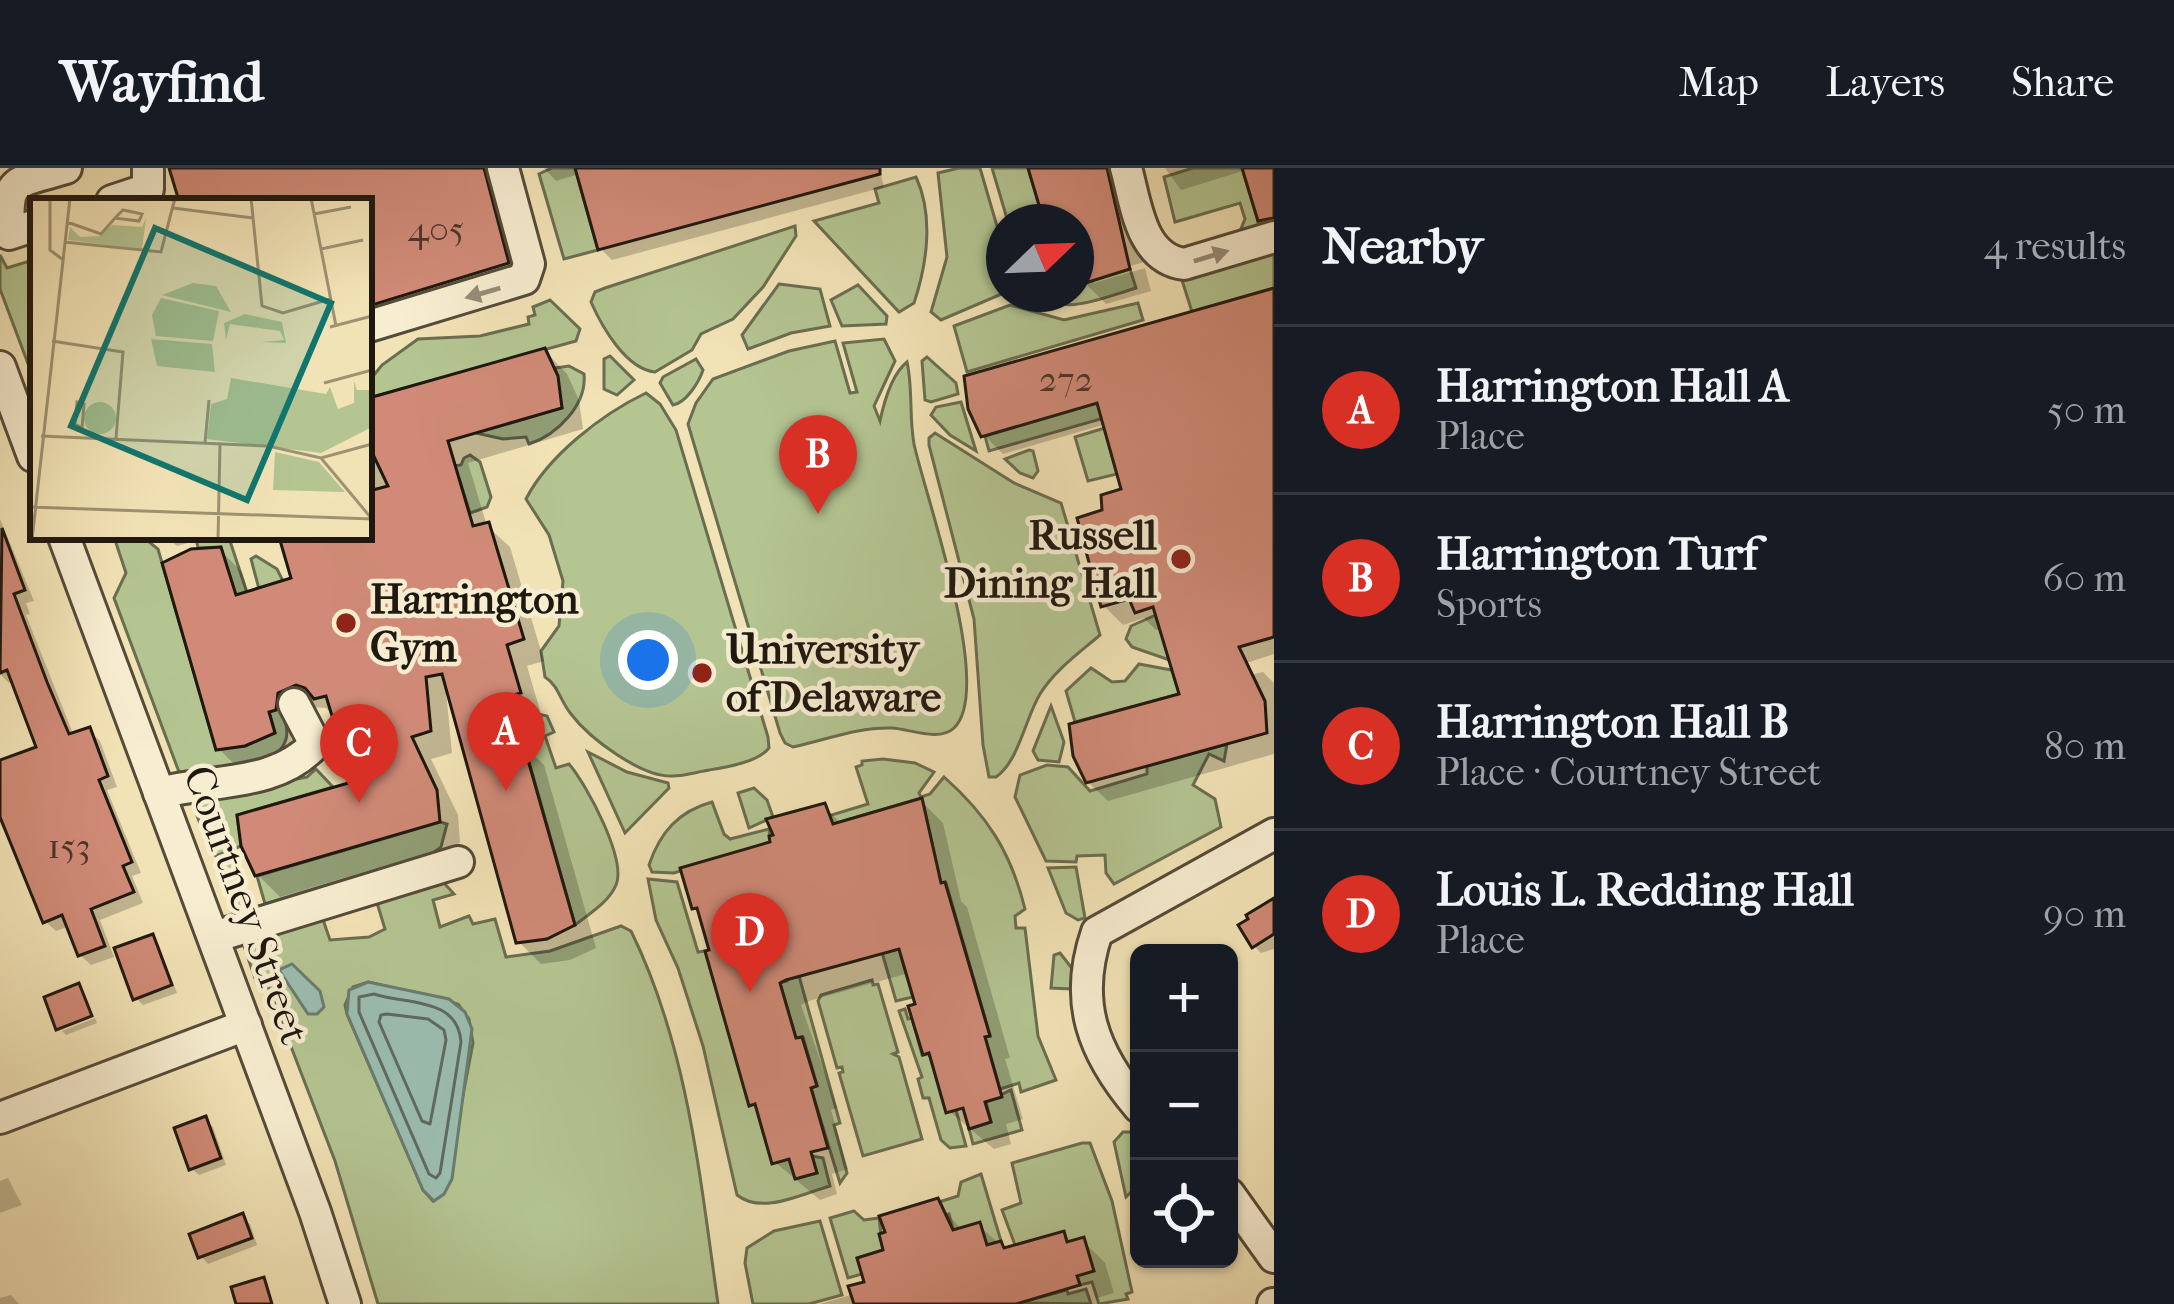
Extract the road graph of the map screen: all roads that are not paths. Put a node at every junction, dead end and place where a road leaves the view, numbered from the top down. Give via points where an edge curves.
1 (66, 168) edge
2 (148, 168) edge
3 (503, 168) edge
4 (1126, 168) edge
5 (121, 198) edge
6 (30, 227) edge
7 (1274, 237) edge
8 (372, 325) edge
9 (0, 367) edge
10 (30, 443) edge
11 (65, 540) edge
12 (294, 704) dead end
13 (159, 793) junction
14 (1274, 835) edge
15 (458, 862) dead end
16 (214, 938) junction
17 (246, 1025) junction
18 (1130, 1096) edge
19 (0, 1118) edge
20 (1238, 1207) edge
21 (1274, 1257) edge
22 (345, 1304) edge

1 - 6 street via 15,184 7,196 9,234
2 - 5 street via 148,189
3 -> 8 street via 508,213 529,264 524,279
4 -> 7 street via 1148,241 1170,262 1184,265
9 - 10 street
11 - 13 street, Courtney Street
12 - 13 street via 315,743 293,764
13 - 16 street, Courtney Street
14 - 18 street via 1096,932 1090,1031
15 - 16 street
16 - 17 street, Courtney Street
17 - 19 street
17 - 22 street, Courtney Street
20 - 21 street

